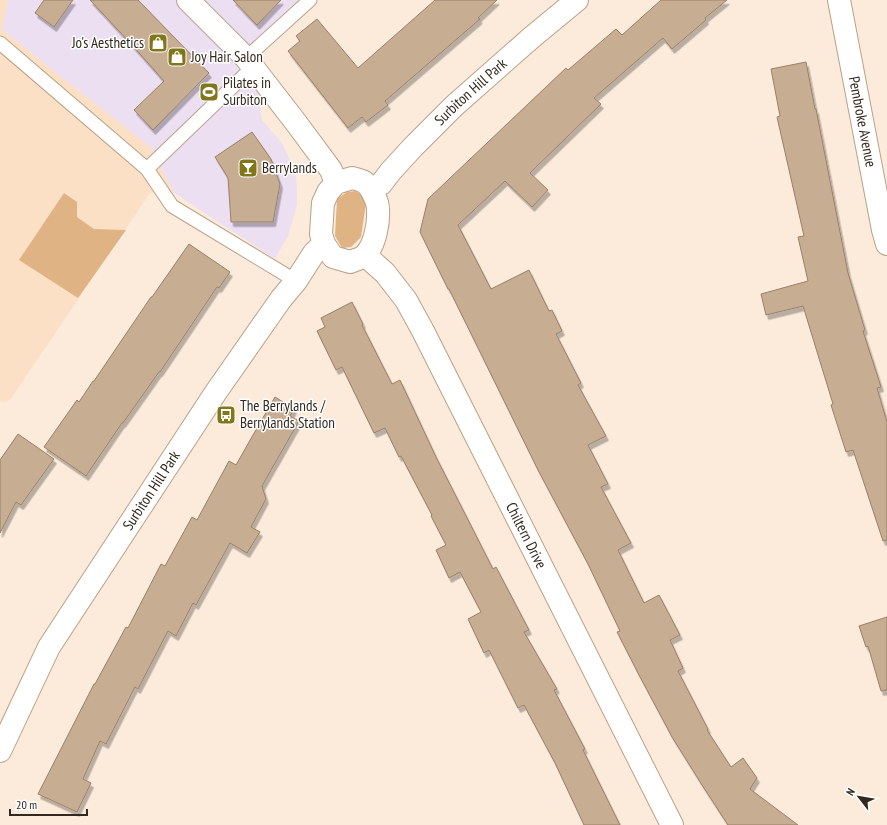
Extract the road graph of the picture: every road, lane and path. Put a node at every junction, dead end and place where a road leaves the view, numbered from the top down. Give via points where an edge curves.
1 (188, 0) edge
2 (310, 0) edge
3 (577, 0) edge
4 (838, 0) edge
5 (0, 43) edge
6 (250, 63) junction
7 (147, 169) junction
8 (336, 183) junction
9 (371, 189) junction
10 (324, 244) junction
11 (887, 244) edge
12 (366, 256) junction
13 (296, 281) junction
14 (0, 751) edge
15 (672, 825) edge

1 - 6 street
2 - 6 lane
3 - 9 street, Surbiton Hill Park via 454,106 391,170 381,184
4 - 11 street, Pembroke Avenue
5 - 7 lane
6 - 7 lane
6 - 8 street via 331,170
7 - 13 lane via 172,206
8 - 9 street via 352,178 364,182
8 - 10 street via 323,203 321,234
9 - 12 street via 378,208 378,224
10 - 12 street via 333,257 350,262
10 - 13 street, Surbiton Hill Park via 314,253
12 - 15 street, Chiltern Drive via 385,273 406,300 423,331
13 - 14 street, Surbiton Hill Park via 216,392 49,647

